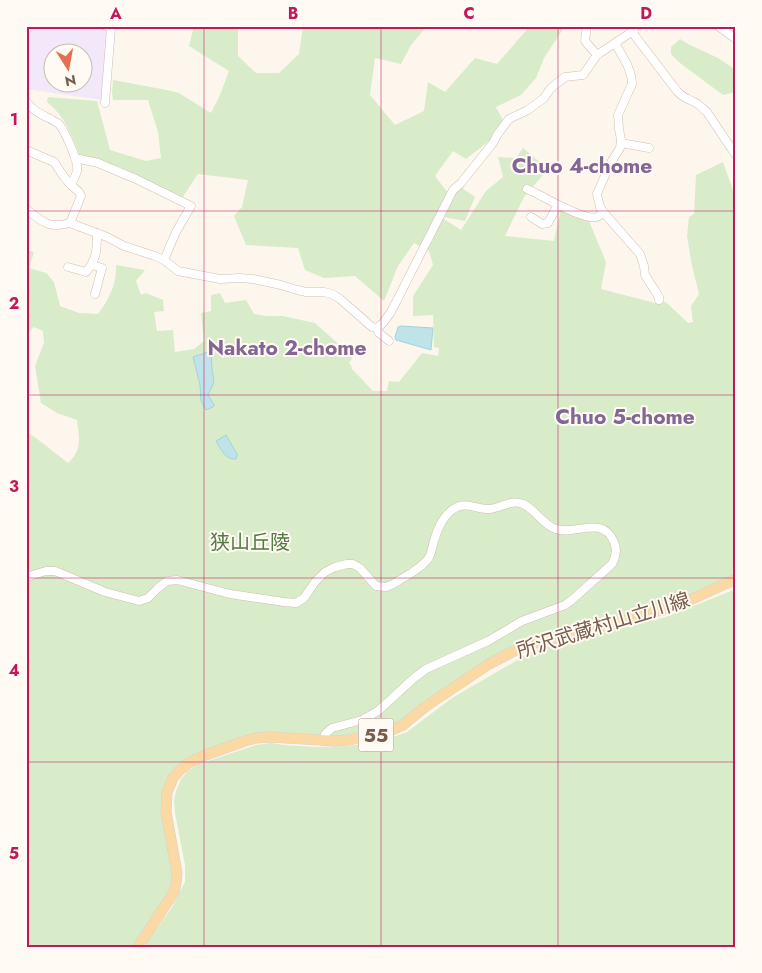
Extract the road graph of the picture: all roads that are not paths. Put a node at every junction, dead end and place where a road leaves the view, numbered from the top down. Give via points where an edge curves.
1 (106, 26) edge
2 (587, 26) edge
3 (718, 26) edge
4 (634, 29) edge
5 (736, 38) edge
6 (615, 43) junction
7 (597, 55) junction
8 (26, 101) edge
9 (105, 103) dead end
10 (621, 143) junction
11 (649, 148) dead end
12 (26, 150) edge
13 (735, 154) edge
14 (75, 158) junction
15 (71, 185) junction
16 (527, 189) dead end
17 (558, 205) junction
18 (26, 209) edge
19 (604, 213) junction
20 (531, 217) dead end
21 (70, 223) junction
22 (97, 233) junction
23 (164, 260) junction
24 (92, 265) junction
25 (68, 268) dead end
26 (95, 294) dead end
27 (659, 300) dead end
28 (377, 328) junction
29 (389, 341) dead end
30 (26, 577) edge
31 (736, 579) edge
32 (323, 741) junction
33 (138, 947) edge

1 - 9 street via 111,28
2 - 7 street via 585,41
3 - 5 street
4 - 6 street
4 - 13 street via 635,36 681,96 707,112
6 - 7 street
6 - 10 street via 632,78 618,115
7 - 28 street via 583,75 565,77 528,110 509,119 496,134 493,143 453,190 391,312
8 - 14 street via 36,112 58,123
10 - 11 street
10 - 19 street via 597,194
12 - 15 street via 54,162
14 - 15 street via 77,170
14 - 23 street via 98,163 191,206
15 - 21 street via 81,196
16 - 17 street
17 - 19 street via 588,216 598,217
17 - 20 street via 548,222 542,224
18 - 21 street via 50,225
19 - 27 street via 640,254 645,275
21 - 22 street
22 - 23 street
22 - 24 street
23 - 28 street via 178,270 201,276 246,278 306,292 332,294
24 - 25 street via 86,272
24 - 26 street via 102,268
28 - 29 street
30 - 32 street via 55,571 105,592 139,601 148,598 167,581 177,580 226,594 296,603 325,572 347,564 360,568 376,586 391,585 424,563 446,517 463,505 486,509 519,503 555,529 597,527 611,536 616,549 612,564 574,599 426,669 378,711 362,720 332,728
31 - 32 main road, 所沢武蔵村山立川線 / 55 via 690,600 643,616 524,646 489,664 390,731 349,740
32 - 33 main road, 所沢武蔵村山立川線 / 55 via 256,738 203,756 180,770 167,792 166,803 177,873 174,892

